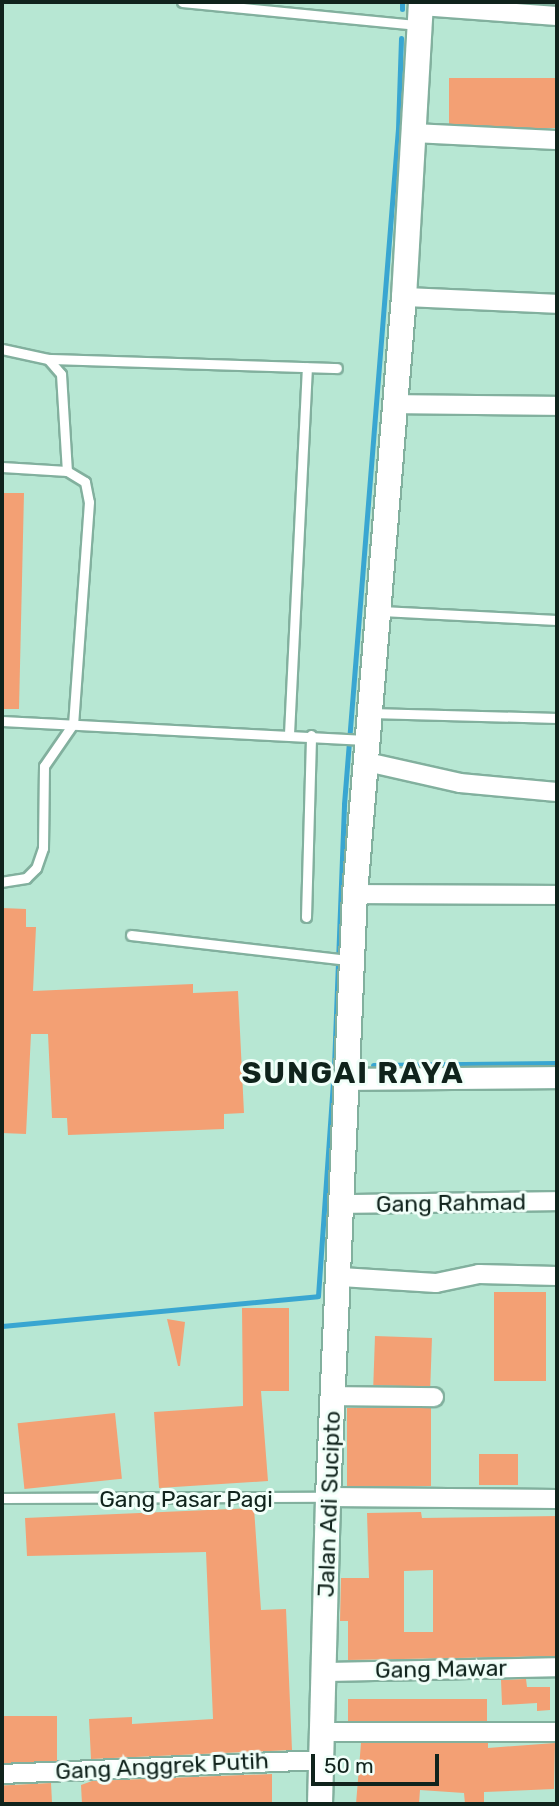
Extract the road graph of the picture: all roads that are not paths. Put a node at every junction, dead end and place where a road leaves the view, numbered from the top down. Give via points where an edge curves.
1 (182, 2) edge
2 (420, 11) edge
3 (557, 16) edge
4 (411, 133) junction
5 (557, 140) edge
6 (404, 297) junction
7 (557, 304) edge
8 (2, 349) edge
9 (48, 359) junction
10 (307, 367) junction
11 (337, 368) dead end
12 (395, 404) junction
13 (557, 406) edge
14 (2, 467) edge
15 (66, 471) junction
16 (377, 611) junction
17 (557, 620) edge
18 (369, 713) junction
19 (557, 718) edge
20 (2, 721) edge
21 (73, 724) junction
22 (289, 734) junction
23 (311, 735) junction
24 (364, 747) junction
25 (557, 792) edge
26 (2, 882) edge
27 (355, 894) junction
28 (557, 895) edge
29 (306, 918) dead end
30 (131, 935) dead end
31 (346, 960) dead end
32 (557, 1077) edge
33 (347, 1079) junction
34 (557, 1201) edge
35 (344, 1204) junction
36 (557, 1276) edge
37 (341, 1277) junction
38 (333, 1396) junction
39 (434, 1397) dead end
40 (328, 1497) junction
41 (2, 1498) edge
42 (557, 1499) edge
43 (557, 1667) edge
44 (324, 1672) junction
45 (324, 1732) junction
46 (557, 1732) edge
47 (322, 1760) junction
48 (2, 1774) edge
49 (320, 1804) edge

1 - 2 lane
2 - 3 street
2 - 4 main road, Jalan Adi Sucipto
4 - 5 street
4 - 6 main road, Jalan Adi Sucipto
6 - 7 street
6 - 12 main road, Jalan Adi Sucipto
8 - 9 lane
9 - 10 lane
9 - 15 lane via 61,374 66,403
10 - 11 lane
10 - 22 lane
12 - 13 street
12 - 16 main road, Jalan Adi Sucipto
14 - 15 lane
15 - 21 lane via 85,482 89,502
16 - 17 lane
16 - 18 main road, Jalan Adi Sucipto
18 - 19 lane
18 - 24 main road, Jalan Adi Sucipto
20 - 21 lane
21 - 22 lane
21 - 26 lane via 44,766 43,848 36,868 26,878
22 - 23 lane
23 - 24 lane via 342,738
23 - 29 lane
24 - 25 street via 460,783
24 - 27 main road, Jalan Adi Sucipto
27 - 28 street
27 - 33 main road, Jalan Adi Sucipto
30 - 31 lane
32 - 33 street
33 - 35 main road, Jalan Adi Sucipto
34 - 35 street, Gang Rahmad
35 - 37 main road, Jalan Adi Sucipto
36 - 37 street via 479,1274 436,1283
37 - 38 main road, Jalan Adi Sucipto
38 - 39 street
38 - 40 main road, Jalan Adi Sucipto
40 - 41 lane, Gang Pasar Pagi
40 - 42 street
40 - 44 main road, Jalan Adi Sucipto
43 - 44 street, Gang Mawar
44 - 45 main road, Jalan Adi Sucipto
45 - 46 street
45 - 47 main road, Jalan Adi Sucipto
47 - 48 street, Gang Anggrek Putih
47 - 49 main road, Jalan Adi Sucipto

